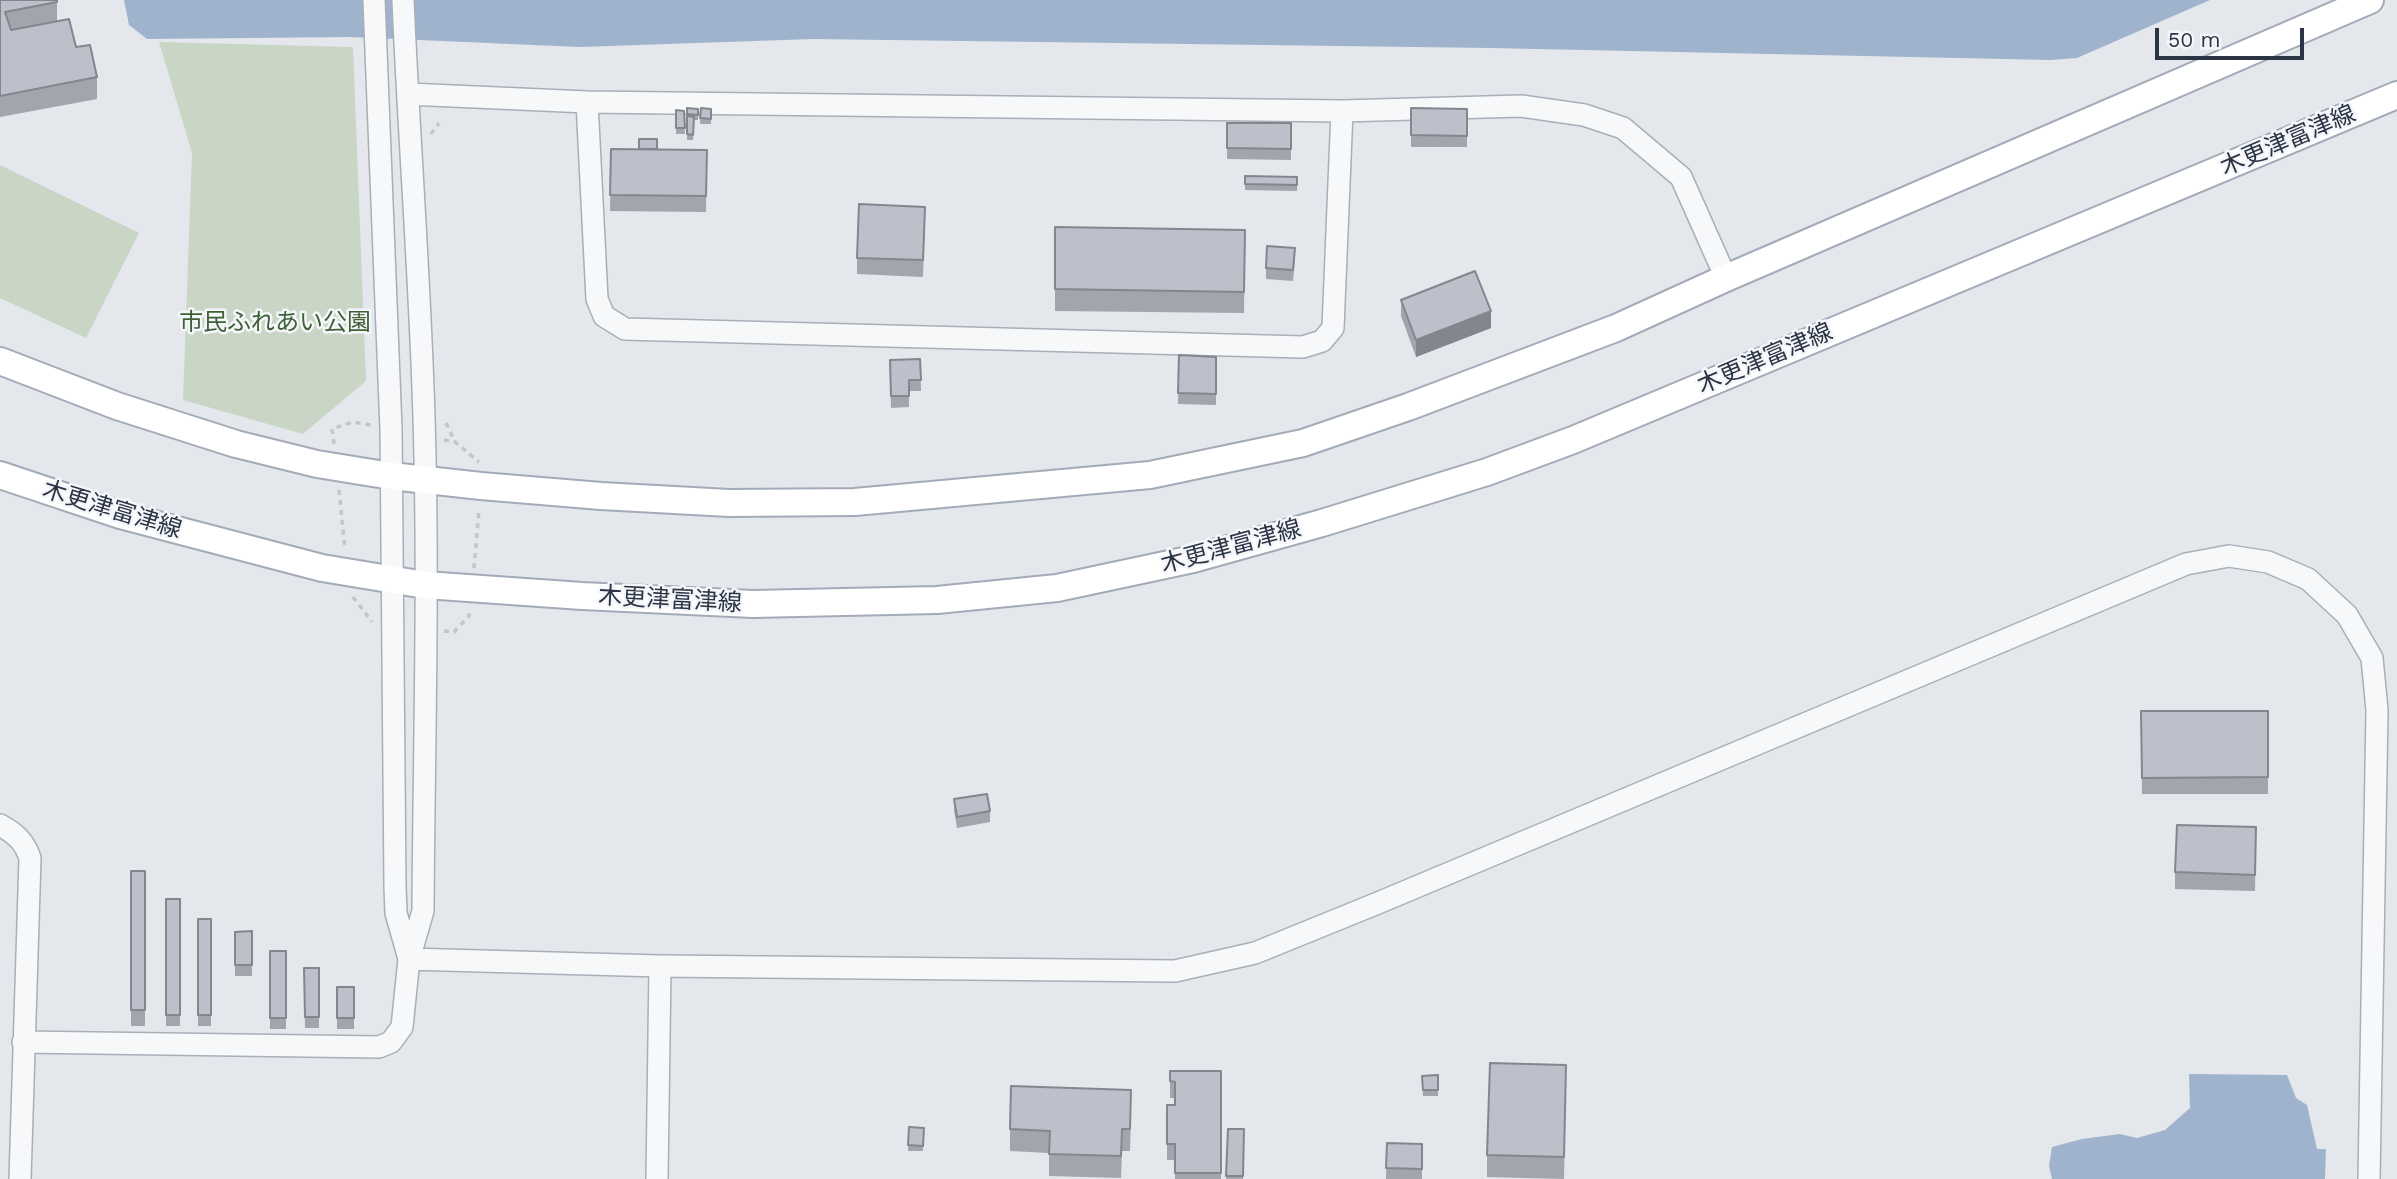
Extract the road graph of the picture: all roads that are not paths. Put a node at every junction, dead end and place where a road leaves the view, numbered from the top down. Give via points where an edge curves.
1 (374, 0) edge
2 (402, 0) edge
3 (2370, 0) edge
4 (408, 94) junction
5 (2397, 95) edge
6 (587, 102) junction
7 (1342, 111) junction
8 (1726, 278) junction
9 (0, 361) edge
10 (0, 475) edge
11 (391, 476) junction
12 (425, 480) junction
13 (393, 580) junction
14 (425, 585) junction
15 (0, 825) edge
16 (409, 959) junction
17 (660, 965) junction
18 (23, 1042) junction
19 (20, 1179) edge
20 (657, 1179) edge
21 (2369, 1179) edge

1 - 11 street
2 - 4 street
3 - 8 main road
4 - 6 street
4 - 12 street
5 - 14 main road, 木更津富津線 via 1573,440 1427,492 1193,559 1057,589 937,600 753,604
6 - 7 street
6 - 7 street via 597,299 604,316 625,329 1303,347 1322,341 1333,328
7 - 8 street via 1521,106 1584,115 1623,128 1681,177
8 - 12 main road via 1616,328 1303,443 1150,475 855,502 729,503
9 - 11 main road via 117,406 236,444
10 - 13 main road, 木更津富津線 via 120,515 321,568
11 - 12 main road
11 - 13 street
12 - 14 street
13 - 14 main road, 木更津富津線
13 - 16 street via 396,913
14 - 16 street via 424,911
15 - 18 street via 25,844 30,858
16 - 17 street
16 - 18 street via 402,1027 391,1042 379,1047
17 - 20 street
17 - 21 street via 1175,971 1226,961 1378,903 2186,564 2229,556 2268,562 2308,579 2347,615 2371,658 2377,710
18 - 19 street

